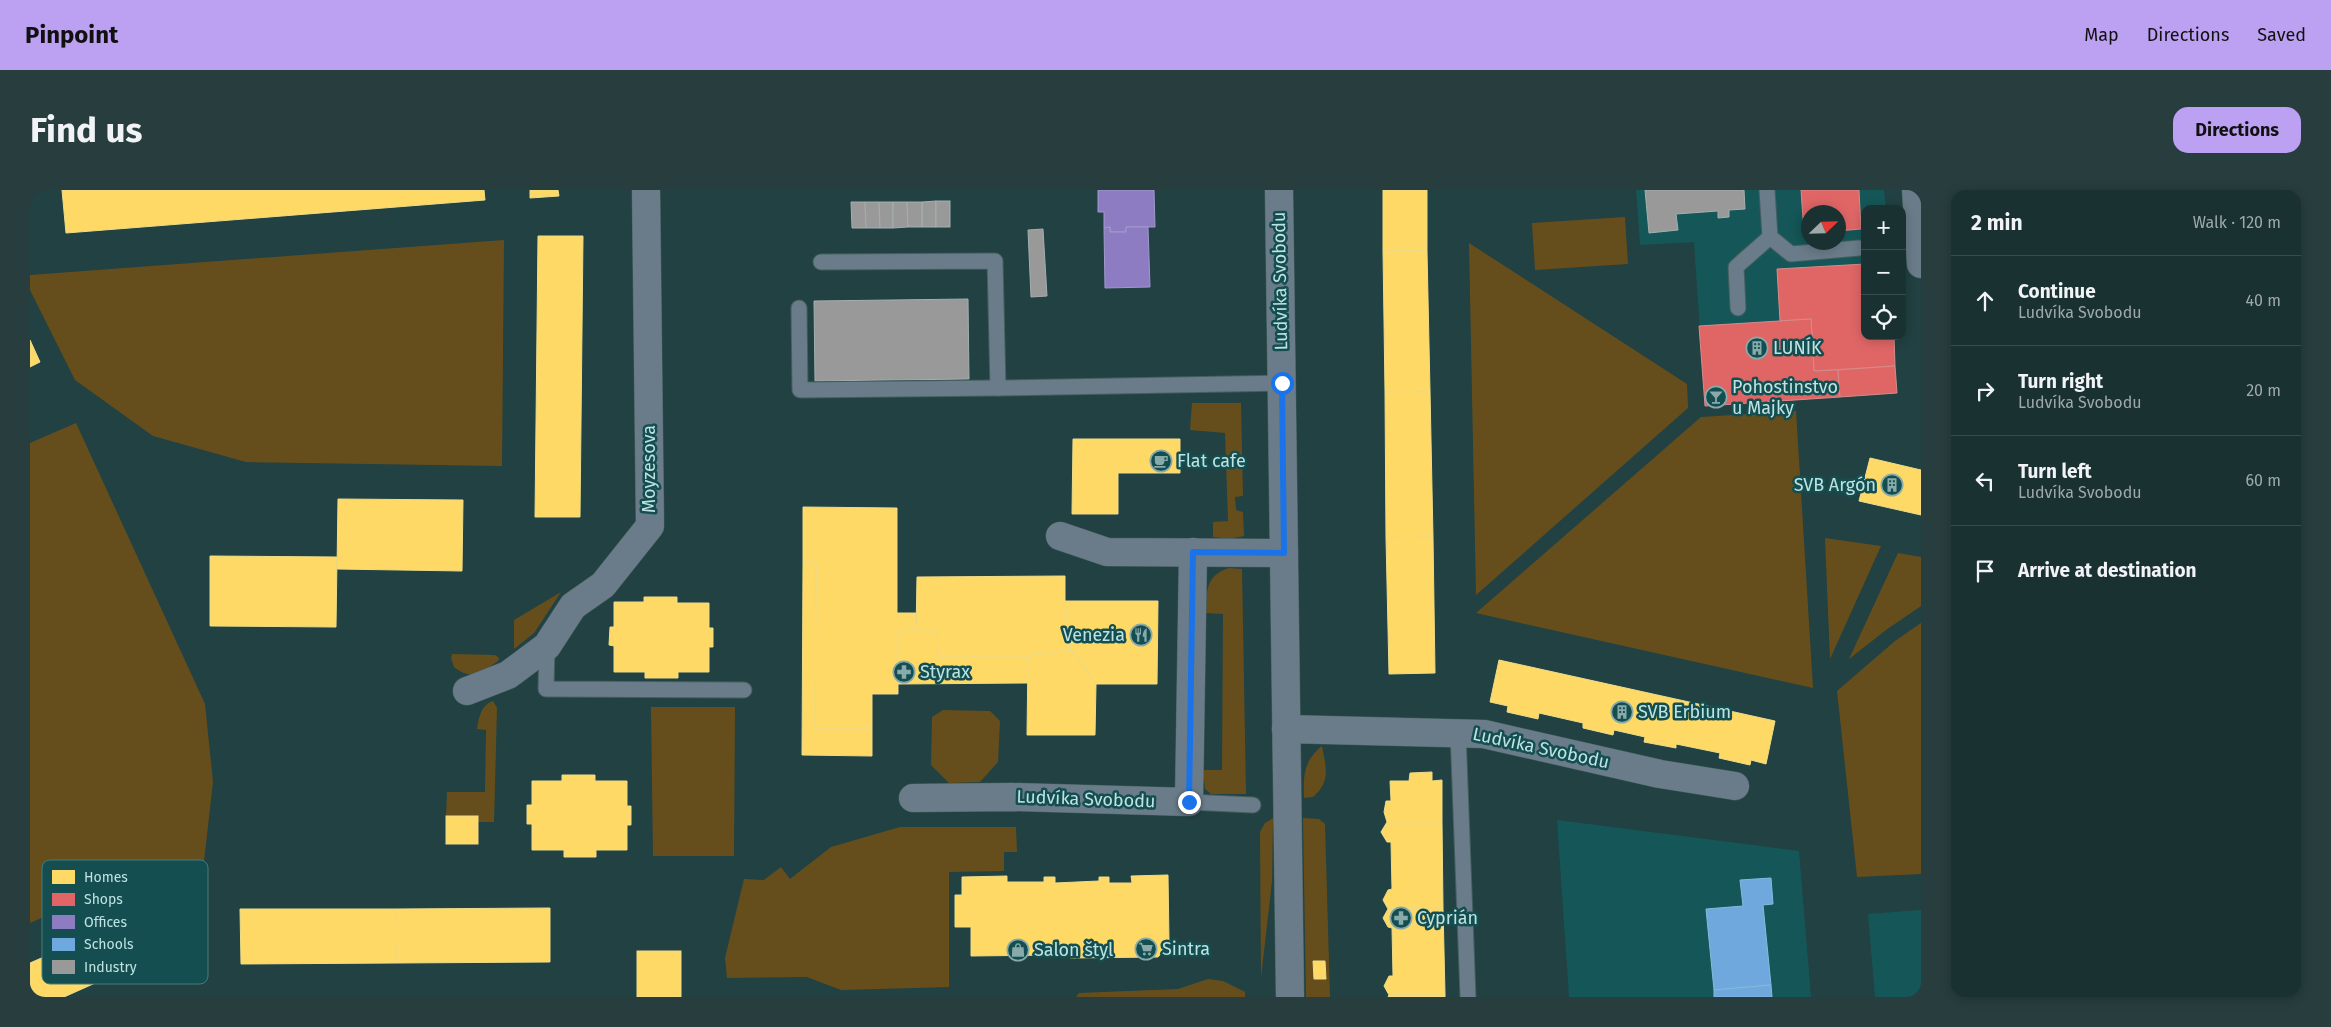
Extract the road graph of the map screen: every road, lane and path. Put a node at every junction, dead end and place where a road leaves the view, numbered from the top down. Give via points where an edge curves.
1 (646, 190) edge
2 (1279, 190) edge
3 (1767, 190) edge
4 (1916, 190) edge
5 (1770, 237) junction
6 (1859, 248) dead end
7 (822, 262) dead end
8 (1921, 264) edge
9 (799, 308) dead end
10 (1738, 308) dead end
11 (1282, 383) junction
12 (998, 388) junction
13 (1060, 536) dead end
14 (1193, 552) junction
15 (1284, 553) junction
16 (547, 646) junction
17 (744, 690) dead end
18 (467, 691) dead end
19 (1286, 729) junction
20 (1458, 732) junction
21 (1734, 786) dead end
22 (913, 798) dead end
23 (1189, 802) junction
24 (1253, 804) dead end
25 (1290, 997) edge
26 (1468, 997) edge

1 - 16 street, Moyzesova via 650,526 604,585 573,606
2 - 11 street, Ludvíka Svobodu
3 - 5 lane
4 - 8 street
5 - 6 lane via 1791,254
5 - 10 lane via 1736,267
7 - 12 lane via 996,261
9 - 12 lane via 800,390
11 - 12 lane
11 - 15 street, Ludvíka Svobodu
13 - 14 street via 1106,552
14 - 15 street
14 - 23 street
15 - 19 street, Ludvíka Svobodu
16 - 17 lane via 546,689
16 - 18 street, Moyzesova via 508,675
19 - 20 street, Ludvíka Svobodu
19 - 25 street, Ludvíka Svobodu
20 - 21 street, Ludvíka Svobodu via 1484,734 1660,774
20 - 26 lane
22 - 23 street, Ludvíka Svobodu
23 - 24 lane

